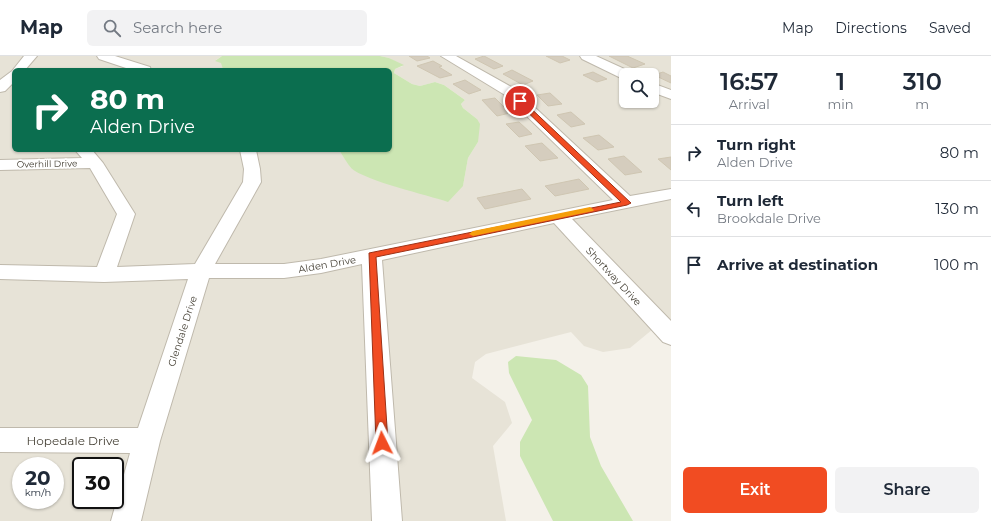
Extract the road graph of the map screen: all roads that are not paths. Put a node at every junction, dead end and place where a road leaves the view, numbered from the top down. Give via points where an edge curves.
1 (31, 56) edge
2 (103, 56) edge
3 (447, 56) edge
4 (586, 56) edge
5 (20, 68) edge
6 (139, 68) edge
7 (619, 72) edge
8 (12, 76) edge
9 (0, 88) edge
10 (659, 90) edge
11 (0, 94) edge
12 (12, 94) edge
13 (671, 96) edge
14 (85, 152) edge
15 (248, 152) edge
16 (95, 164) junction
17 (0, 165) edge
18 (671, 194) edge
19 (627, 203) junction
20 (558, 216) junction
21 (372, 255) junction
22 (201, 271) junction
23 (0, 272) edge
24 (104, 275) junction
25 (671, 336) edge
26 (0, 440) edge
27 (147, 441) junction
28 (126, 521) edge
29 (387, 521) edge

1 - 5 street
2 - 6 street
3 - 19 street via 510,92
4 - 7 street
8 - 9 street
10 - 13 street
11 - 12 street
14 - 16 street
15 - 22 street, Glendale Drive via 252,182
16 - 17 street, Overhill Drive
16 - 24 street via 126,214
18 - 19 street, Alden Drive
19 - 20 street, Alden Drive
20 - 21 street, Alden Drive
20 - 25 street, Shortway Drive
21 - 22 street, Alden Drive via 284,271
21 - 29 street
22 - 24 street, Alden Drive
22 - 27 street, Glendale Drive
23 - 24 street, Alden Drive
26 - 27 street, Hopedale Drive
27 - 28 street, Glendale Drive

